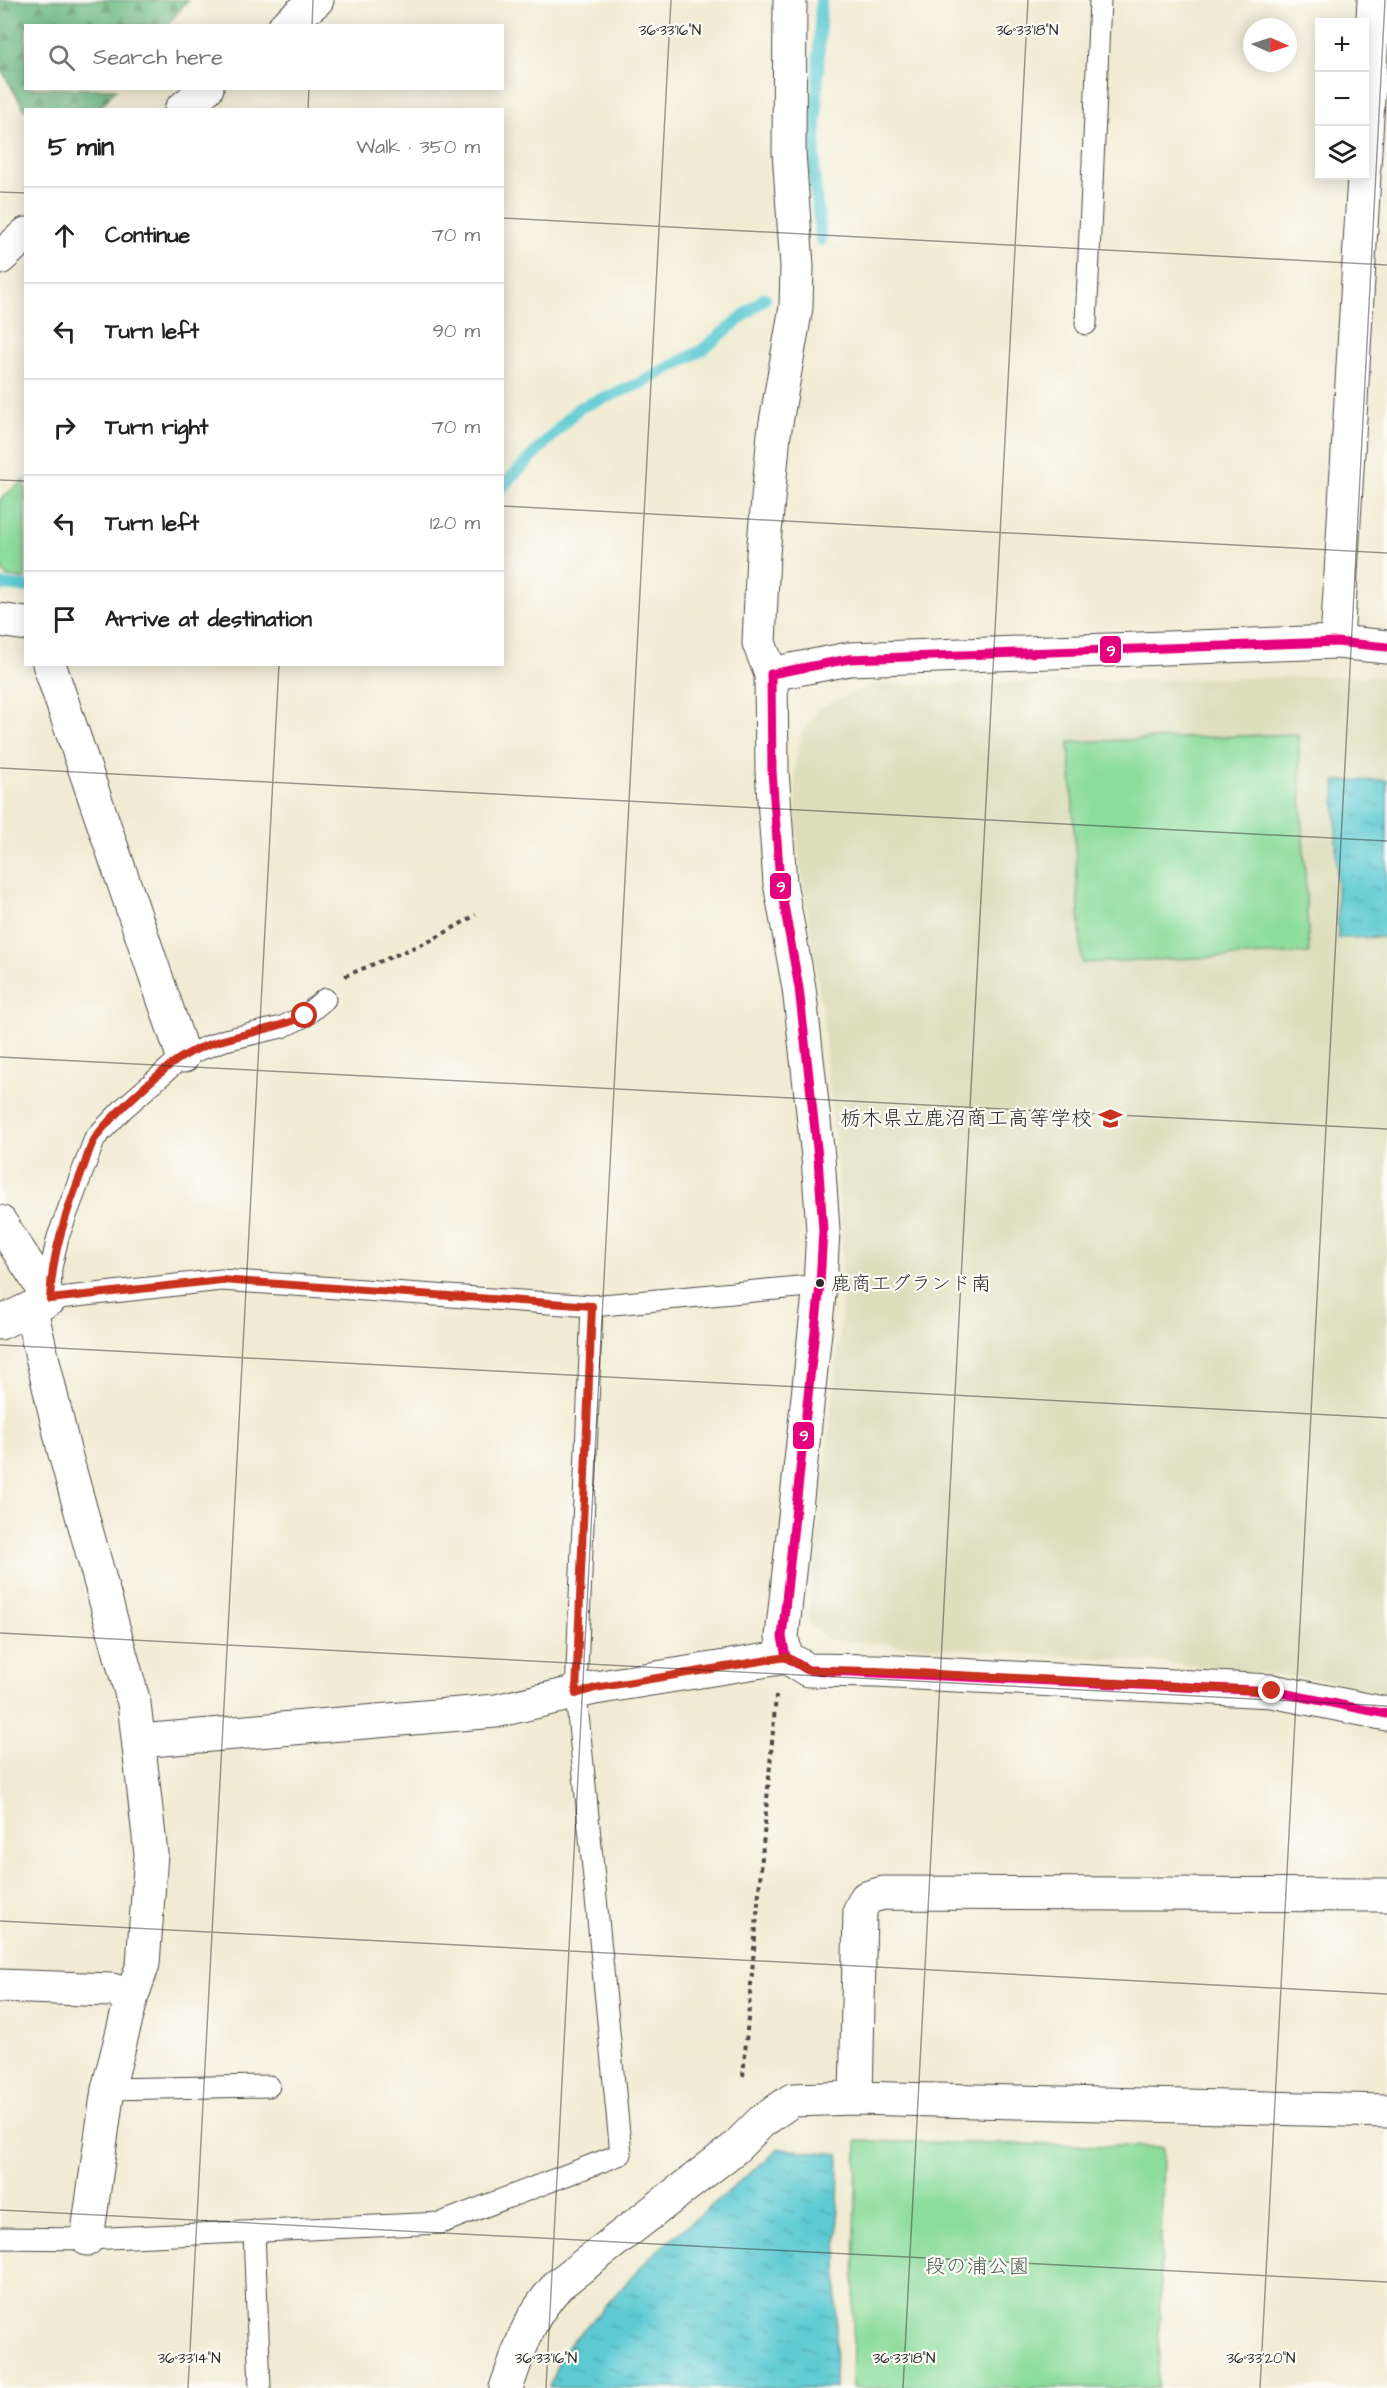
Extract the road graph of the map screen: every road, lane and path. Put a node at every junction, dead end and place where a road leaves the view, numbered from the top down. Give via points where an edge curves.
1 (317, 0) edge
2 (789, 0) edge
3 (1100, 0) edge
4 (1374, 0) edge
5 (287, 24) edge
6 (205, 90) edge
7 (183, 108) edge
8 (1367, 126) edge
9 (1364, 180) edge
10 (24, 236) edge
11 (0, 258) edge
12 (1086, 324) dead end
13 (0, 620) edge
14 (24, 624) edge
15 (1337, 642) junction
16 (1387, 647) edge
17 (51, 666) edge
18 (771, 674) junction
19 (476, 915) dead end
20 (325, 999) joint
21 (183, 1056) junction
22 (0, 1222) edge
23 (820, 1285) junction
24 (40, 1304) junction
25 (592, 1306) junction
26 (0, 1323) edge
27 (786, 1657) junction
28 (576, 1694) junction
29 (776, 1695) dead end
30 (1387, 1714) edge
31 (139, 1741) junction
32 (1387, 1895) edge
33 (0, 1986) edge
34 (132, 1996) junction
35 (743, 2076) dead end
36 (269, 2086) dead end
37 (108, 2089) junction
38 (856, 2098) junction
39 (1387, 2111) edge
40 (254, 2231) junction
41 (0, 2238) edge
42 (87, 2239) junction
43 (260, 2388) edge
44 (506, 2388) edge

1 - 5 street
2 - 18 street via 789,152 796,307 774,434 763,554 759,643
3 - 12 lane
4 - 8 street
6 - 7 street
9 - 15 street
10 - 11 street
13 - 14 street
15 - 16 street
15 - 18 street via 849,659
17 - 21 street
18 - 23 street via 772,771 780,884 799,988 818,1157 823,1230
19 - 20 path via 432,940 344,976
20 - 21 lane via 305,1016 282,1027 225,1040
21 - 24 lane via 95,1138 58,1237
22 - 24 street
23 - 25 lane
23 - 27 street via 782,1637
24 - 25 lane via 221,1280
24 - 26 street
24 - 31 street via 64,1450 134,1703
25 - 28 lane
27 - 28 street
27 - 30 street via 808,1670 1272,1691
28 - 31 street via 496,1711
28 - 40 lane via 621,2154 441,2223
29 - 35 path
31 - 34 street via 151,1854 143,1964
32 - 38 street via 883,1893 866,1898 860,1910
33 - 34 street via 111,1990
34 - 37 street
36 - 37 lane
37 - 42 street
38 - 39 street
38 - 44 street via 792,2100 558,2285 536,2311 523,2336
40 - 42 lane
40 - 43 lane
41 - 42 lane

